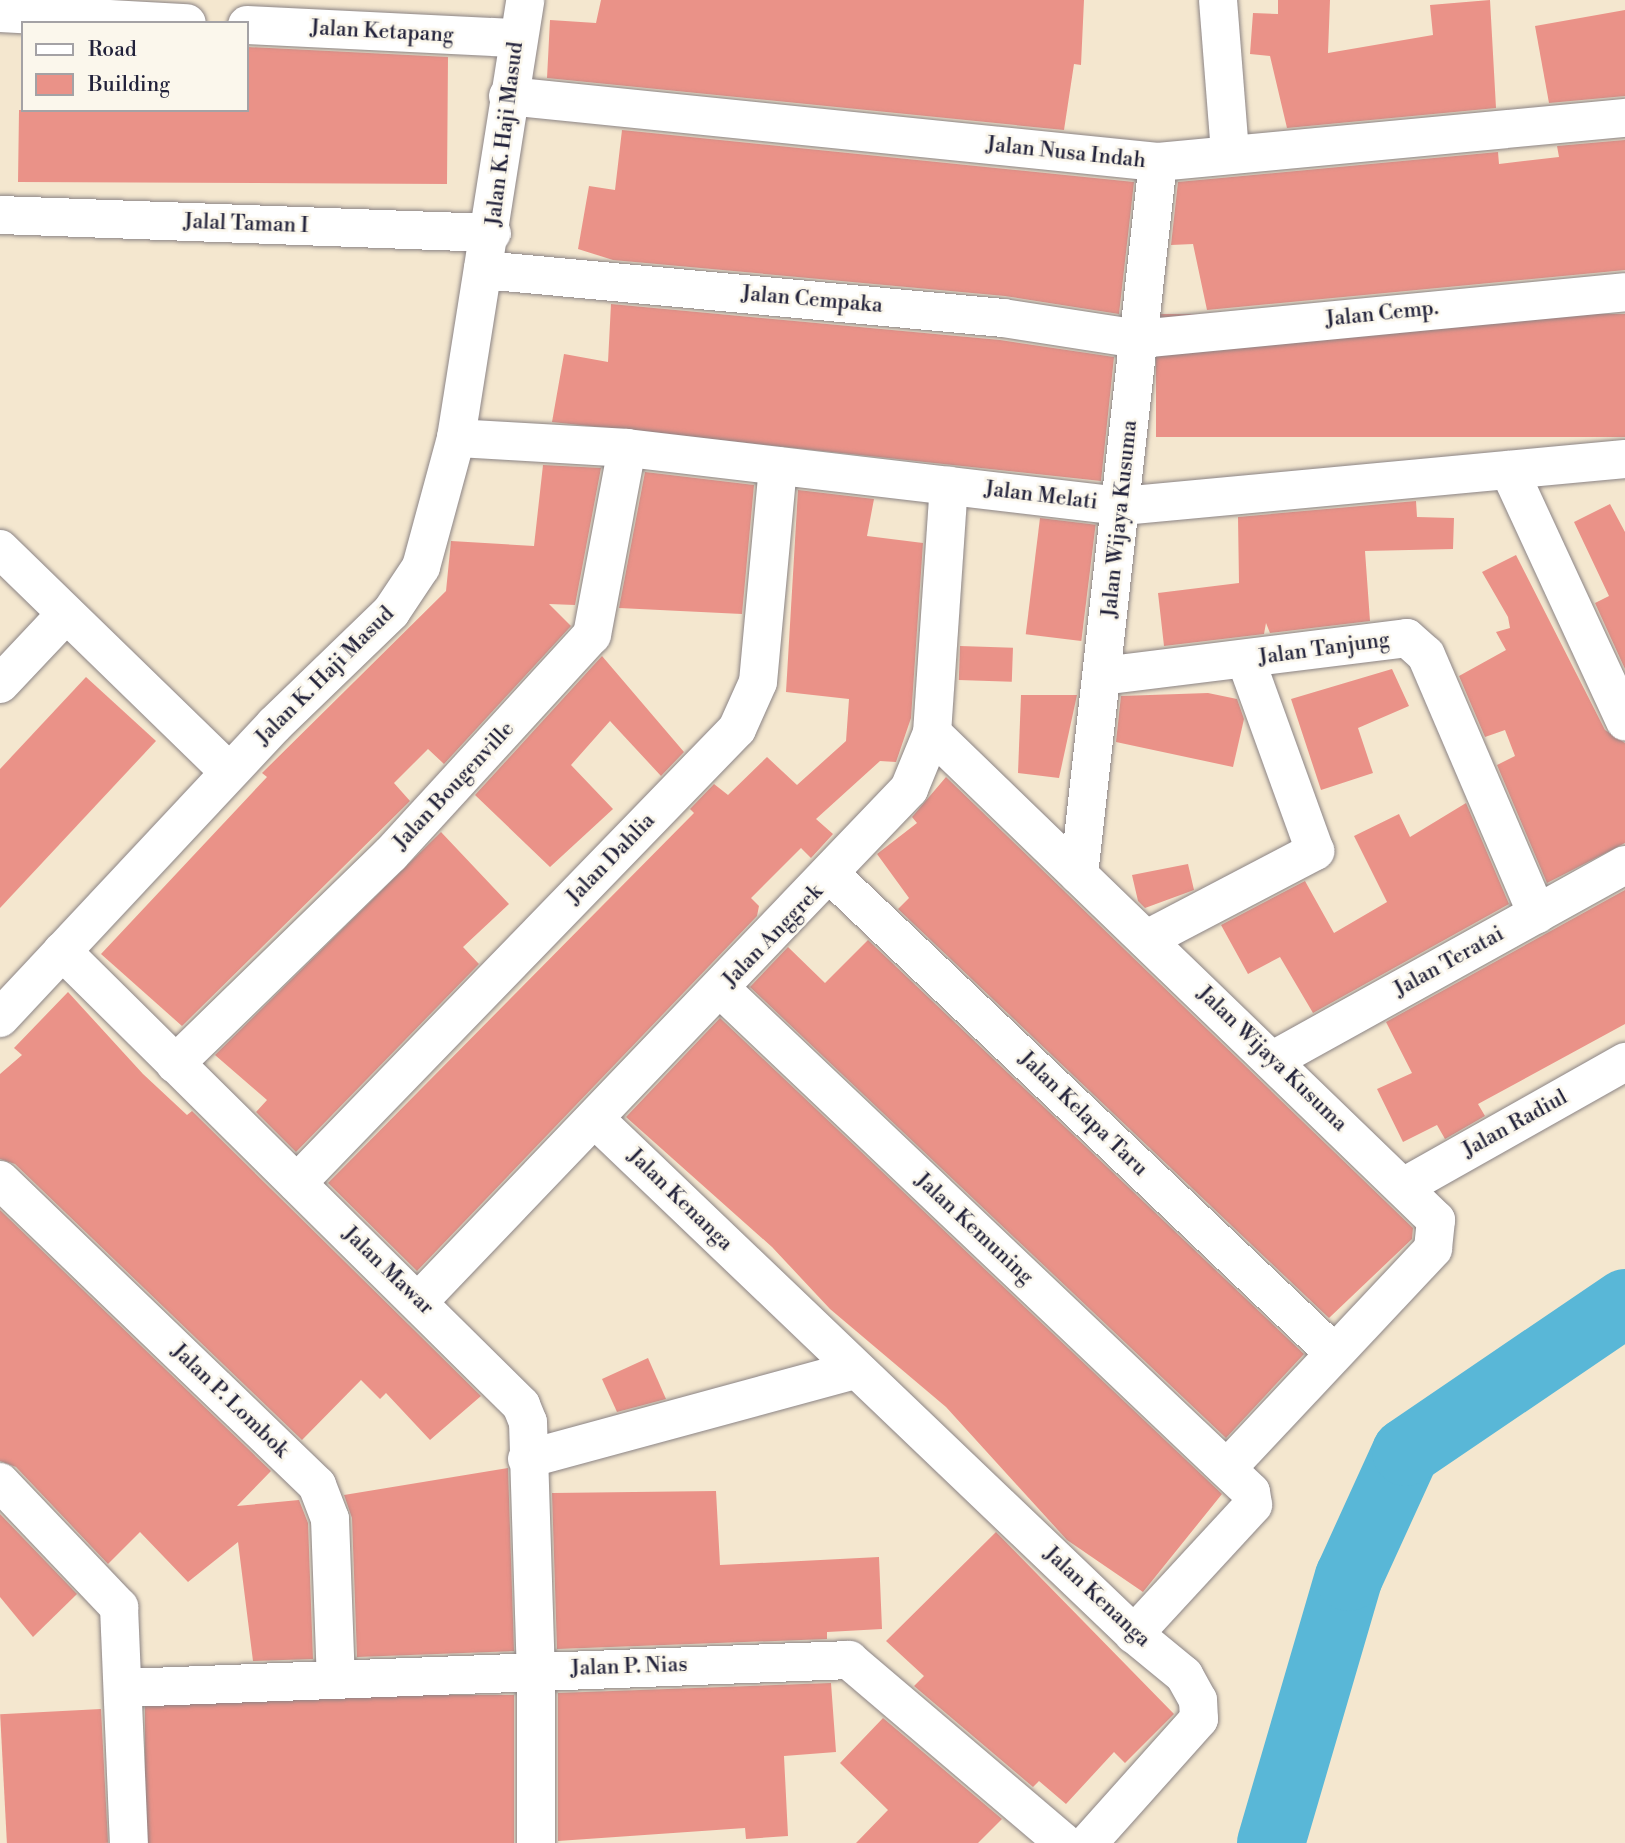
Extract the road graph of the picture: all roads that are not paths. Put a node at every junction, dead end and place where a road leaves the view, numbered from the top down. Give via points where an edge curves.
1 (525, 0) edge
2 (1218, 0) edge
3 (0, 13) edge
4 (310, 14) edge
5 (163, 15) edge
6 (248, 25) edge
7 (517, 38) junction
8 (508, 96) junction
9 (1625, 118) edge
10 (1230, 151) junction
11 (1158, 162) junction
12 (0, 215) edge
13 (492, 233) junction
14 (483, 270) junction
15 (1625, 292) edge
16 (1139, 339) junction
17 (456, 438) junction
18 (627, 448) junction
19 (1625, 459) edge
20 (778, 466) junction
21 (1509, 470) junction
22 (948, 486) junction
23 (1122, 506) junction
24 (0, 549) edge
25 (66, 614) junction
26 (1246, 660) junction
27 (1102, 676) junction
28 (0, 684) edge
29 (1625, 721) edge
30 (932, 733) junction
31 (229, 772) junction
32 (1625, 865) edge
33 (831, 875) junction
34 (1079, 875) junction
35 (1537, 914) junction
36 (1147, 939) junction
37 (62, 951) junction
38 (722, 990) junction
39 (0, 1018) edge
40 (1273, 1060) junction
41 (1625, 1062) edge
42 (175, 1064) junction
43 (595, 1119) junction
44 (0, 1180) edge
45 (297, 1183) junction
46 (1405, 1186) junction
47 (419, 1301) junction
48 (1334, 1353) junction
49 (855, 1370) junction
50 (527, 1459) junction
51 (1227, 1468) junction
52 (0, 1482) edge
53 (1134, 1634) junction
54 (536, 1670) junction
55 (336, 1679) junction
56 (125, 1688) junction
57 (130, 1843) edge
58 (536, 1843) edge
59 (1064, 1843) edge
60 (1088, 1843) edge

1 - 7 street, Jalan K. Haji Masud
2 - 10 street
3 - 5 street
4 - 6 street, Jalan Ketapang
4 - 7 street, Jalan Ketapang
7 - 8 street, Jalan K. Haji Masud
8 - 11 street, Jalan Nusa Indah
8 - 13 street, Jalan K. Haji Masud
9 - 10 street, Jalan Nusa Indah
10 - 11 street, Jalan Nusa Indah
11 - 16 street, Jalan Wijaya Kusuma
12 - 13 street, Jalal Taman I
13 - 14 street, Jalan K. Haji Masud
14 - 16 street, Jalan Cempaka via 1003,318
14 - 17 street, Jalan K. Haji Masud
15 - 16 street, Jalan Cemp.
16 - 23 street, Jalan Wijaya Kusuma
17 - 18 street, Jalan Melati
17 - 31 street, Jalan K. Haji Masud via 421,567 391,612
18 - 20 street, Jalan Melati
18 - 42 street, Jalan Bougenville via 592,635 391,854
19 - 21 street, Jalan Melati
20 - 22 street, Jalan Melati
20 - 45 street, Jalan Dahlia via 758,682 737,729
21 - 23 street, Jalan Melati
21 - 29 street
22 - 23 street, Jalan Melati
22 - 30 street, Jalan Anggrek
23 - 27 street, Jalan Wijaya Kusuma
24 - 25 street
25 - 28 street
25 - 31 street
26 - 27 street, Jalan Tanjung
26 - 35 street, Jalan Tanjung via 1390,638 1419,645
26 - 36 street via 1315,851
27 - 34 street, Jalan Wijaya Kusuma
30 - 33 street, Jalan Anggrek via 909,789
30 - 34 street, Jalan Wijaya Kusuma
31 - 37 street, Jalan K. Haji Masud
32 - 35 street, Jalan Teratai
33 - 38 street, Jalan Anggrek
33 - 48 street, Jalan Kelapa Taru
34 - 36 street, Jalan Wijaya Kusuma
35 - 40 street, Jalan Teratai
36 - 40 street, Jalan Wijaya Kusuma
37 - 39 street, Jalan K. Haji Masud
37 - 42 street, Jalan Mawar
38 - 43 street, Jalan Anggrek
38 - 51 street, Jalan Kemuning
40 - 46 street, Jalan Wijaya Kusuma
41 - 46 street, Jalan Radiul
42 - 45 street, Jalan Mawar
43 - 47 street, Jalan Anggrek
43 - 49 street, Jalan Kenanga
44 - 55 street, Jalan P. Lombok via 317,1485 330,1519
45 - 47 street, Jalan Mawar
46 - 48 street, Jalan Wijaya Kusuma via 1436,1220 1438,1241
47 - 50 street, Jalan Mawar via 510,1387 527,1422
48 - 51 street, Jalan Wijaya Kusuma
49 - 50 street
49 - 53 street, Jalan Kenanga
50 - 54 street, Jalan Mawar
51 - 53 street, Jalan Kemuning via 1251,1492 1253,1505
52 - 56 street via 115,1599 124,1621
53 - 60 street, Jalan Kenanga via 1184,1675 1198,1700 1199,1719
54 - 55 street, Jalan P. Nias
54 - 58 street, Jalan Mawar
54 - 59 street, Jalan P. Nias via 858,1662
55 - 56 street, Jalan P. Nias
56 - 57 street

